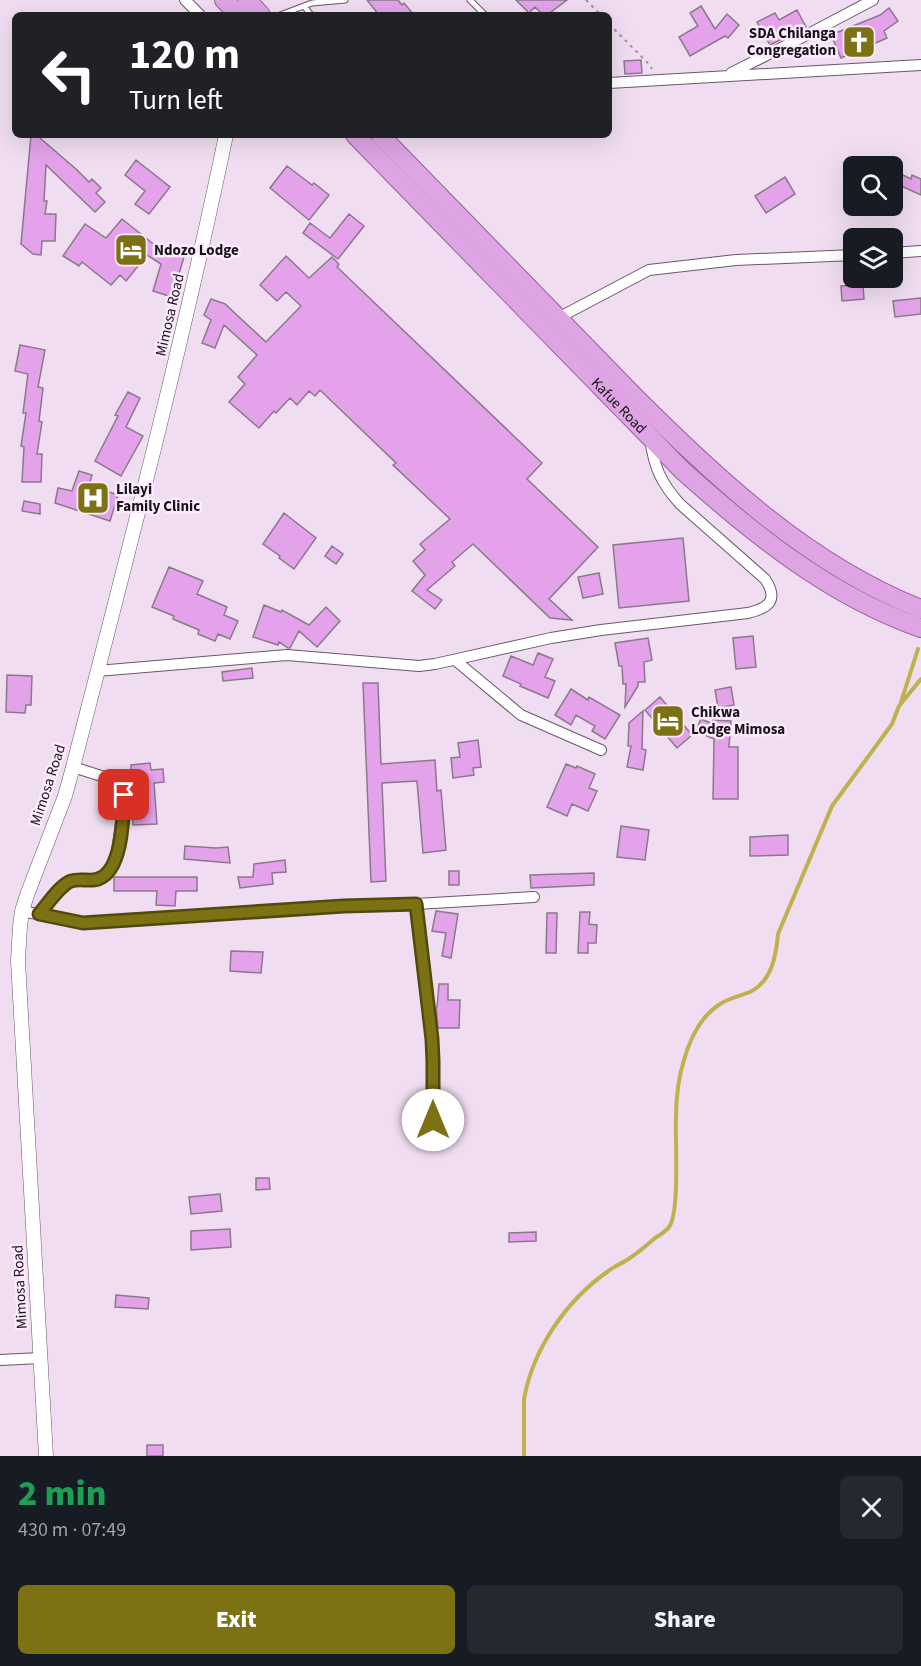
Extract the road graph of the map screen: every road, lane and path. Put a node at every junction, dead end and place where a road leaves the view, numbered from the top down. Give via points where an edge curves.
1 (186, 0) edge
2 (224, 0) edge
3 (247, 0) edge
4 (345, 0) edge
5 (470, 0) edge
6 (586, 0) edge
7 (873, 0) edge
8 (311, 2) edge
9 (304, 6) junction
10 (197, 12) edge
11 (235, 12) edge
12 (258, 12) edge
13 (287, 12) edge
14 (309, 12) edge
15 (482, 12) edge
16 (598, 12) edge
17 (612, 27) edge
18 (921, 65) edge
19 (725, 75) junction
20 (652, 80) junction
21 (612, 83) edge
22 (225, 138) edge
23 (358, 138) edge
24 (383, 138) edge
25 (921, 251) edge
26 (903, 252) edge
27 (843, 255) edge
28 (558, 318) junction
29 (650, 438) junction
30 (921, 609) edge
31 (921, 628) edge
32 (455, 660) junction
33 (97, 671) junction
34 (601, 750) dead end
35 (73, 767) junction
36 (534, 897) dead end
37 (416, 904) junction
38 (22, 911) junction
39 (39, 914) junction
40 (433, 1120) dead end
41 (41, 1358) junction
42 (0, 1360) edge
43 (46, 1456) edge

1 - 10 street
2 - 11 highway
3 - 12 highway
4 - 8 lane
5 - 15 lane
6 - 16 path
7 - 19 street
8 - 9 lane
9 - 13 lane
9 - 14 lane
17 - 20 path via 650,66
18 - 19 street
19 - 20 street
20 - 21 street
22 - 33 street, Mimosa Road via 202,253
23 - 29 highway, Kafue Road
24 - 28 highway, Kafue Road
25 - 26 street
27 - 28 street via 736,260 649,270
28 - 30 highway, Kafue Road via 673,435 767,518 821,557
29 - 31 highway, Kafue Road via 715,500 777,549 863,604
29 - 32 street via 653,458 667,489 765,579 772,591 770,602 748,614 601,630
32 - 33 street via 418,666 287,655
32 - 34 street via 521,715
33 - 35 street, Mimosa Road
35 - 38 street, Mimosa Road
35 - 39 street via 117,781 123,787 116,858 100,879 66,884
36 - 37 street
37 - 39 street via 83,923
37 - 40 street via 432,1039
38 - 39 street
38 - 41 street, Mimosa Road via 18,962
41 - 42 street
41 - 43 street, Mimosa Road

